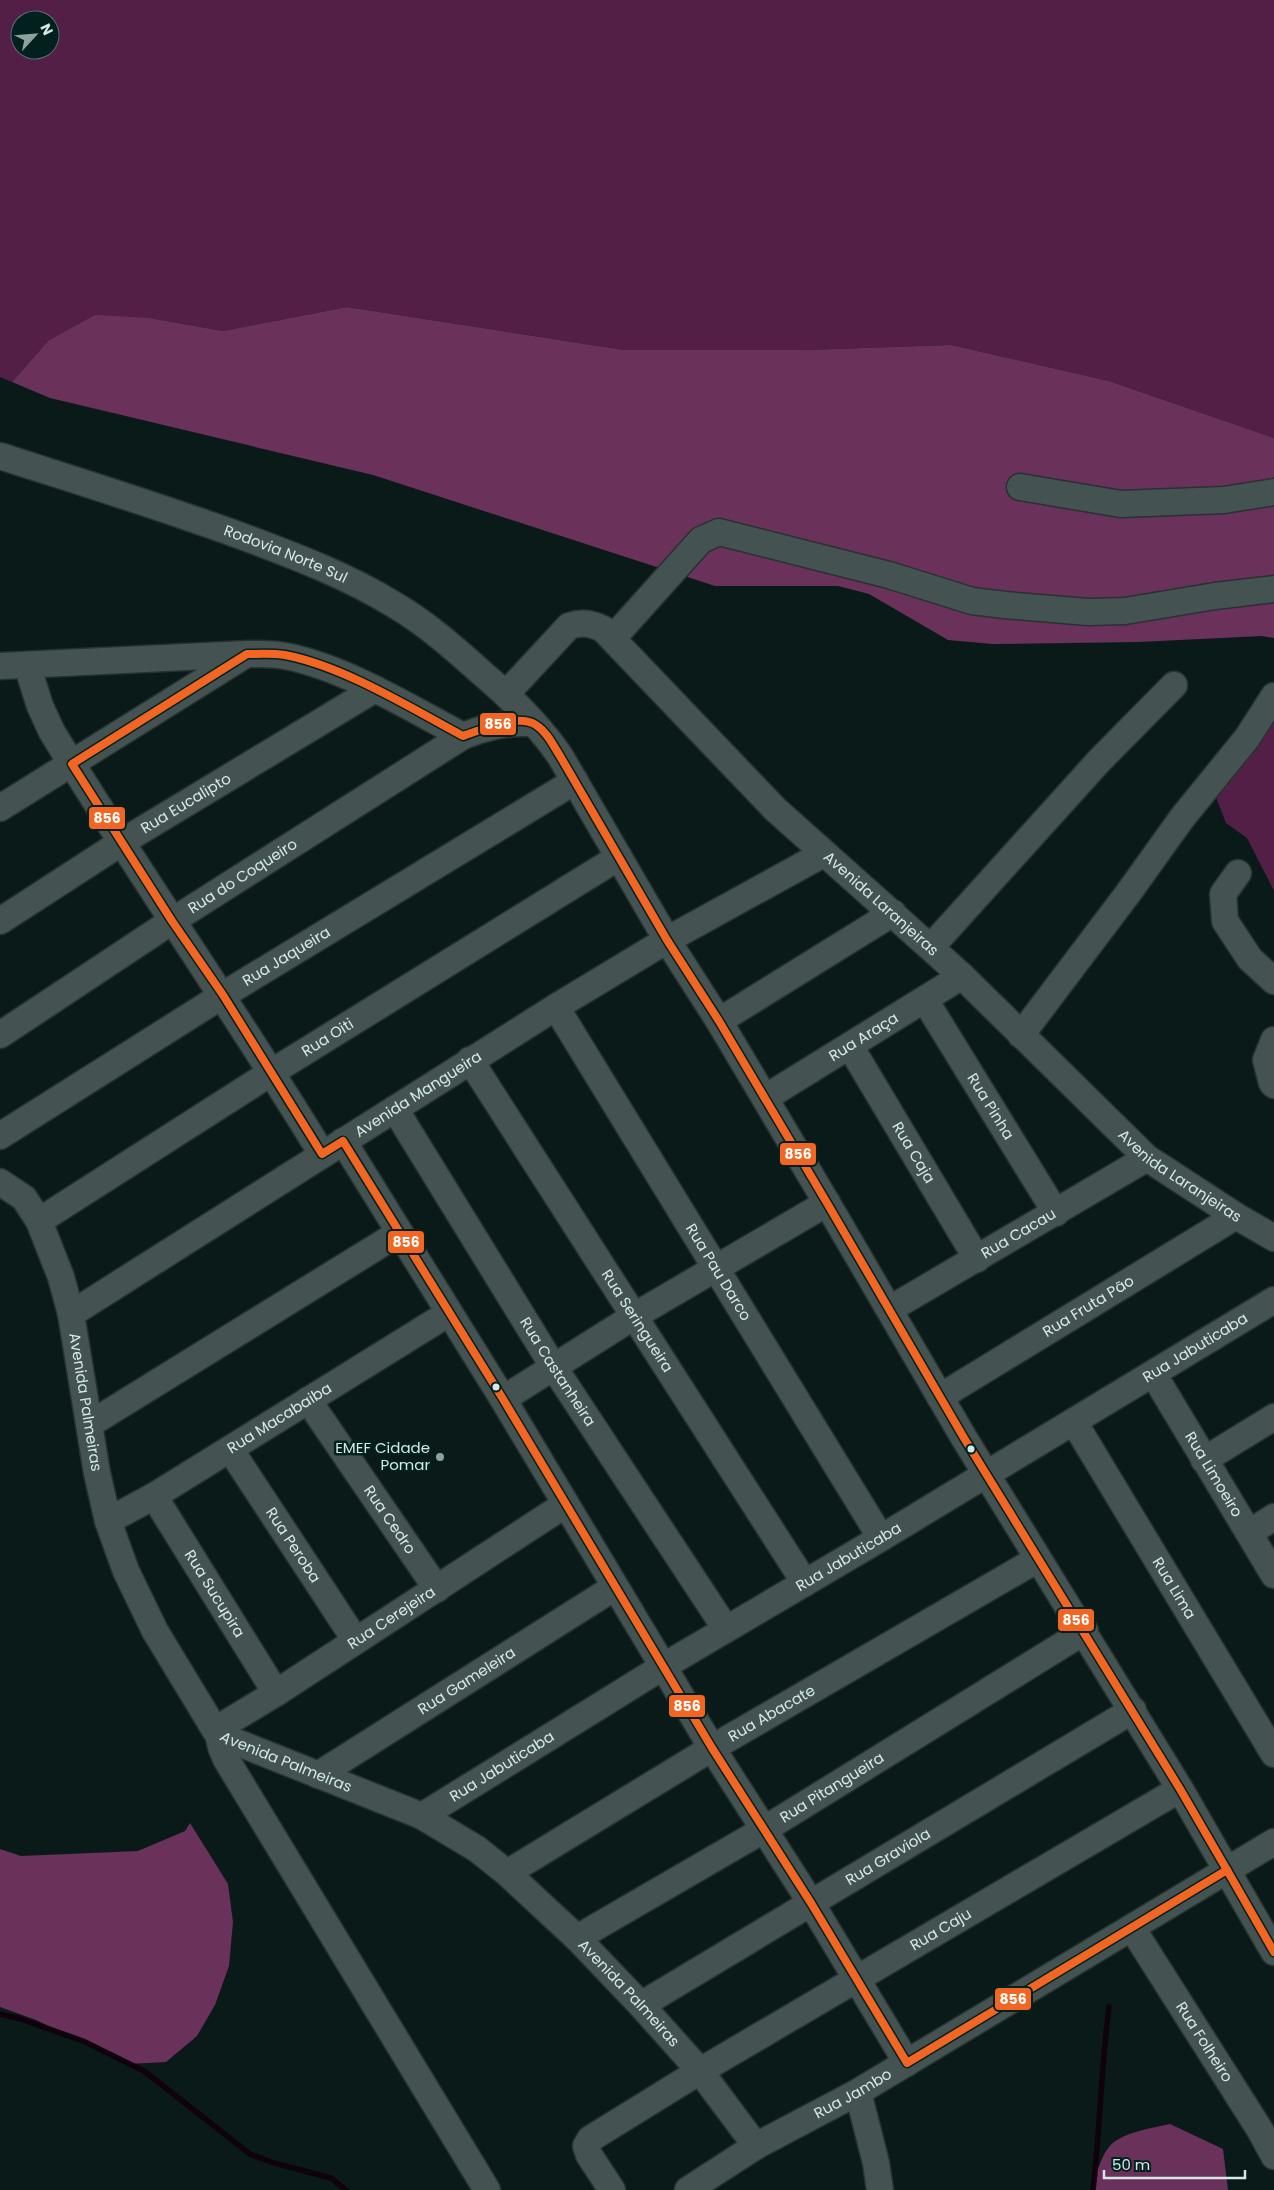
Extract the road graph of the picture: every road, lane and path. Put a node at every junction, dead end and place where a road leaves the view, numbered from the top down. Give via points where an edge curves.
1 (0, 456) edge
2 (1020, 487) dead end
3 (1274, 492) edge
4 (1274, 589) edge
5 (613, 638) junction
6 (247, 654) junction
7 (27, 665) junction
8 (0, 666) edge
9 (1174, 685) dead end
10 (374, 689) junction
11 (506, 694) junction
12 (1274, 696) edge
13 (532, 723) junction
14 (463, 736) junction
15 (72, 764) junction
16 (575, 781) junction
17 (0, 808) edge
18 (122, 842) junction
19 (823, 854) junction
20 (619, 857) junction
21 (1238, 873) dead end
22 (893, 913) junction
23 (172, 921) junction
24 (0, 922) edge
25 (667, 940) junction
26 (931, 947) junction
27 (962, 976) junction
28 (1274, 981) edge
29 (223, 995) junction
30 (925, 1000) junction
31 (556, 1007) junction
32 (719, 1021) junction
33 (0, 1035) edge
34 (1021, 1035) junction
35 (1274, 1040) edge
36 (850, 1046) junction
37 (470, 1060) junction
38 (272, 1072) junction
39 (1274, 1085) edge
40 (765, 1098) junction
41 (395, 1109) junction
42 (0, 1136) edge
43 (332, 1148) junction
44 (1147, 1158) junction
45 (0, 1182) edge
46 (827, 1203) junction
47 (1056, 1213) junction
48 (1236, 1216) junction
49 (39, 1220) junction
50 (399, 1233) junction
51 (1274, 1238) edge
52 (977, 1259) junction
53 (715, 1268) junction
54 (1274, 1300) edge
55 (890, 1310) junction
56 (449, 1313) junction
57 (71, 1314) junction
58 (636, 1315) junction
59 (553, 1366) junction
60 (1154, 1375) junction
61 (940, 1397) junction
62 (504, 1398) junction
63 (308, 1400) junction
64 (1274, 1417) edge
65 (1074, 1422) junction
66 (90, 1424) junction
67 (230, 1449) junction
68 (1204, 1460) junction
69 (986, 1475) junction
70 (154, 1496) junction
71 (566, 1504) junction
72 (1274, 1517) edge
73 (108, 1521) junction
74 (1249, 1533) junction
75 (882, 1538) junction
76 (1038, 1559) junction
77 (1274, 1575) edge
78 (805, 1583) junction
79 (615, 1587) junction
80 (437, 1589) junction
81 (726, 1629) junction
82 (1084, 1631) junction
83 (356, 1641) junction
84 (664, 1666) junction
85 (276, 1693) junction
86 (1133, 1710) junction
87 (217, 1731) junction
88 (712, 1748) junction
89 (1274, 1754) edge
90 (318, 1775) junction
91 (1180, 1788) junction
92 (422, 1816) junction
93 (765, 1828) junction
94 (1274, 1842) edge
95 (1228, 1869) junction
96 (507, 1873) junction
97 (812, 1903) junction
98 (1132, 1928) junction
99 (577, 1938) junction
100 (1274, 1952) edge
101 (856, 1980) junction
102 (641, 2005) junction
103 (907, 2063) junction
104 (700, 2071) junction
105 (858, 2092) junction
106 (756, 2146) junction
107 (1274, 2156) edge
108 (487, 2190) edge
109 (612, 2190) edge
110 (688, 2190) edge
111 (880, 2190) edge

1 - 11 street, Rodovia Norte Sul via 135,499 312,563 393,604 438,635
2 - 3 street via 1121,504 1224,500
4 - 5 street via 1125,611 1088,612 1005,605 972,601 889,575 719,532 701,540
5 - 11 street, Avenida Laranjeiras via 593,624 580,622 569,626
5 - 19 street, Avenida Laranjeiras via 742,776
6 - 7 street
6 - 10 street via 299,659
6 - 15 street
7 - 8 street
7 - 15 street via 44,717
9 - 26 street via 1099,761
10 - 14 street
10 - 18 street, Rua Eucalipto
11 - 13 street, Rodovia Norte Sul
12 - 34 street via 1248,738 1182,818
13 - 14 street via 489,726
13 - 16 street, Rodovia Norte Sul via 548,739
14 - 23 street, Rua do Coqueiro
15 - 17 street
15 - 18 street
16 - 20 street, Rodovia Norte Sul
16 - 29 street, Rua Jaqueira
18 - 23 street
18 - 24 street, Rua Eucalipto
19 - 22 street, Avenida Laranjeiras
19 - 25 street, Avenida Mangueira
20 - 25 street, Rodovia Norte Sul
20 - 38 street, Rua Oiti
21 - 28 street via 1223,894 1225,921 1250,959
22 - 26 street, Avenida Laranjeiras
22 - 32 street
23 - 29 street
23 - 33 street, Rua do Coqueiro
25 - 31 street, Avenida Mangueira
25 - 32 street, Rodovia Norte Sul
26 - 27 street, Avenida Laranjeiras
27 - 30 street, Rua Araça
27 - 34 street, Avenida Laranjeiras
29 - 38 street
29 - 42 street, Rua Jaqueira
30 - 36 street, Rua Araça
30 - 47 street, Rua Pinha
31 - 37 street, Avenida Mangueira
31 - 53 street, Rua Pau Darco
32 - 40 street, Rodovia Norte Sul
34 - 44 street, Avenida Laranjeiras
35 - 39 street via 1266,1060
36 - 40 street, Rua Araça
36 - 52 street, Rua Caja
37 - 41 street, Avenida Mangueira
37 - 58 street, Rua Seringueira
38 - 43 street
38 - 49 street, Rua Oiti
40 - 46 street, Rodovia Norte Sul
41 - 43 street, Avenida Mangueira
41 - 59 street, Rua Castanheira
43 - 50 street
43 - 57 street, Avenida Mangueira
44 - 47 street, Rua Cacau
44 - 48 street, Avenida Laranjeiras
45 - 49 street, Avenida Palmeiras via 24,1198
46 - 53 street
46 - 55 street, Rodovia Norte Sul
47 - 52 street, Rua Cacau
48 - 51 street, Avenida Laranjeiras
48 - 61 street, Rua Fruta Pão
49 - 57 street, Avenida Palmeiras
50 - 56 street
50 - 66 street
52 - 55 street, Rua Cacau
53 - 58 street
53 - 75 street, Rua Pau Darco
54 - 60 street, Rua Jabuticaba
55 - 61 street, Rodovia Norte Sul
56 - 62 street
56 - 63 street, Rua Macabaiba
57 - 66 street, Avenida Palmeiras
58 - 59 street
58 - 78 street, Rua Seringueira
59 - 62 street
59 - 81 street, Rua Castanheira
60 - 65 street, Rua Jabuticaba
60 - 68 street, Rua Limoeiro
61 - 69 street, Rodovia Norte Sul
62 - 71 street
63 - 67 street, Rua Macabaiba
63 - 80 street, Rua Cedro
64 - 68 street
65 - 69 street, Rua Jabuticaba
65 - 89 street, Rua Lima
66 - 73 street, Avenida Palmeiras via 96,1473
67 - 70 street, Rua Macabaiba
67 - 83 street, Rua Peroba
68 - 74 street, Rua Limoeiro
69 - 75 street, Rua Jabuticaba
69 - 76 street, Rodovia Norte Sul
70 - 73 street, Rua Macabaiba
70 - 85 street, Rua Sucupira
71 - 79 street
71 - 80 street, Rua Cerejeira
72 - 74 street
73 - 87 street, Avenida Palmeiras via 126,1571 155,1631
74 - 77 street, Rua Limoeiro
75 - 78 street, Rua Jabuticaba
76 - 82 street, Rodovia Norte Sul
76 - 88 street, Rua Abacate
78 - 81 street, Rua Jabuticaba
79 - 84 street
79 - 90 street, Rua Gameleira
80 - 83 street, Rua Cerejeira
81 - 84 street, Rua Jabuticaba
82 - 86 street, Rodovia Norte Sul
82 - 93 street, Rua Pitangueira
83 - 85 street, Rua Cerejeira
84 - 88 street
84 - 92 street, Rua Jabuticaba
85 - 87 street, Rua Cerejeira
86 - 91 street, Rodovia Norte Sul
86 - 97 street, Rua Graviola
87 - 90 street, Avenida Palmeiras via 226,1738
87 - 108 street via 226,1759
88 - 93 street
88 - 96 street, Rua Abacate
90 - 92 street, Avenida Palmeiras
91 - 95 street, Rodovia Norte Sul
91 - 101 street, Rua Caju
92 - 96 street, Avenida Palmeiras via 477,1849
93 - 97 street
93 - 99 street, Rua Pitangueira
94 - 95 street, Rua Jambo
95 - 98 street, Rua Jambo
95 - 100 street, Rodovia Norte Sul
96 - 99 street, Avenida Palmeiras
97 - 101 street
97 - 102 street, Rua Graviola
98 - 103 street, Rua Jambo
98 - 107 street, Rua Folheiro
99 - 102 street, Avenida Palmeiras
101 - 103 street
101 - 104 street, Rua Caju
102 - 104 street, Avenida Palmeiras
103 - 105 street, Rua Jambo
104 - 106 street, Avenida Palmeiras
104 - 109 street, Rua Caju via 587,2142 589,2155
105 - 106 street, Rua Jambo
105 - 111 street
106 - 110 street, Rua Jambo

